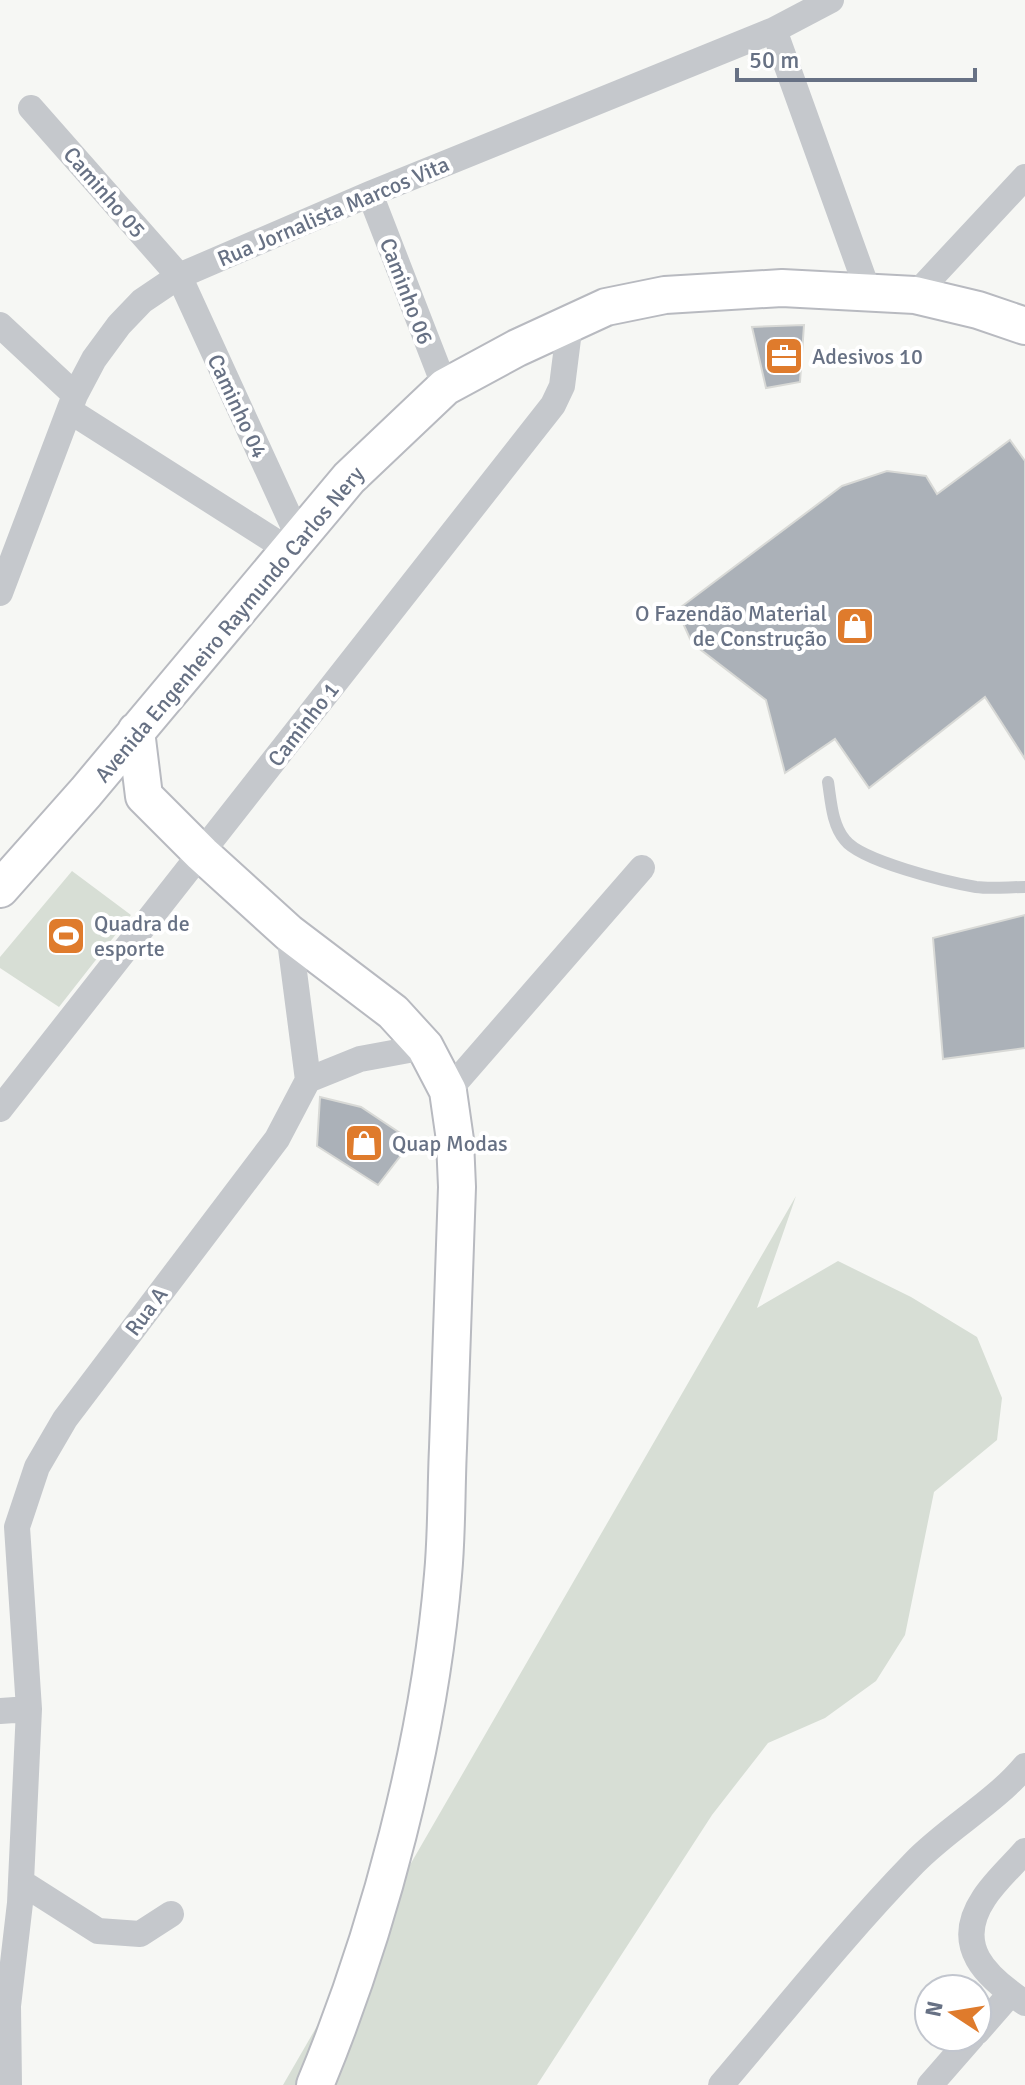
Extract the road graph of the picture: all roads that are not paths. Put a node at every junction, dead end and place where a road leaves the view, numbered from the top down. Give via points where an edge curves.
1 (831, 0) edge
2 (774, 30) junction
3 (31, 108) dead end
4 (1025, 177) edge
5 (370, 194) junction
6 (179, 276) junction
7 (868, 291) junction
8 (915, 295) junction
9 (570, 323) junction
10 (0, 325) edge
11 (1025, 326) edge
12 (445, 387) junction
13 (72, 403) junction
14 (292, 542) junction
15 (0, 593) edge
16 (136, 731) junction
17 (828, 782) dead end
18 (86, 792) junction
19 (144, 796) junction
20 (202, 854) junction
21 (642, 868) dead end
22 (1025, 887) edge
23 (0, 889) edge
24 (289, 933) junction
25 (425, 1047) junction
26 (308, 1080) junction
27 (448, 1091) junction
28 (0, 1109) edge
29 (9, 1520) edge
30 (29, 1709) junction
31 (0, 1711) edge
32 (1025, 1766) edge
33 (1025, 1851) edge
34 (21, 1893) junction
35 (171, 1914) dead end
36 (1018, 1998) edge
37 (993, 2019) edge
38 (958, 2053) edge
39 (6, 2073) edge
40 (315, 2085) edge
41 (721, 2085) edge
42 (930, 2085) edge

1 - 2 street, Rua Jornalista Marcos Vita
2 - 5 street, Rua Jornalista Marcos Vita
2 - 7 street
3 - 6 street, Caminho 05
4 - 8 street
5 - 6 street, Rua Jornalista Marcos Vita
5 - 12 street, Caminho 06
6 - 13 street, Rua Jornalista Marcos Vita via 142,301 119,325
6 - 14 street, Caminho 04
7 - 8 main road, Avenida Engenheiro Raymundo Carlos Nery
7 - 9 main road, Avenida Engenheiro Raymundo Carlos Nery via 782,288 665,295 606,307
8 - 11 main road, Avenida Engenheiro Raymundo Carlos Nery
9 - 12 main road, Avenida Engenheiro Raymundo Carlos Nery
9 - 20 street, Caminho 1 via 562,386 553,405
10 - 13 street
12 - 14 main road, Avenida Engenheiro Raymundo Carlos Nery via 349,478
13 - 14 street
13 - 15 street, Rua Jornalista Marcos Vita
14 - 16 main road, Avenida Engenheiro Raymundo Carlos Nery
16 - 18 main road, Avenida Engenheiro Raymundo Carlos Nery
16 - 19 main road
17 - 22 lane via 835,822 856,851 977,887
18 - 19 main road
18 - 23 main road, Avenida Engenheiro Raymundo Carlos Nery
19 - 20 main road
20 - 24 main road
20 - 28 street, Caminho 1
21 - 27 street
24 - 25 main road via 393,1012
24 - 26 street
25 - 26 street via 360,1059
25 - 27 main road
26 - 29 street, Rua A via 277,1139 65,1419
27 - 40 main road via 457,1187 443,1575 433,1655 385,1884
29 - 30 street, Rua A
30 - 31 street
30 - 34 street, Rua A
32 - 41 street via 996,1797 917,1860
33 - 36 street via 983,1899 972,1928 972,1951 984,1971
34 - 35 street via 98,1931 140,1934
34 - 39 street, Rua A
36 - 37 street
38 - 42 street

